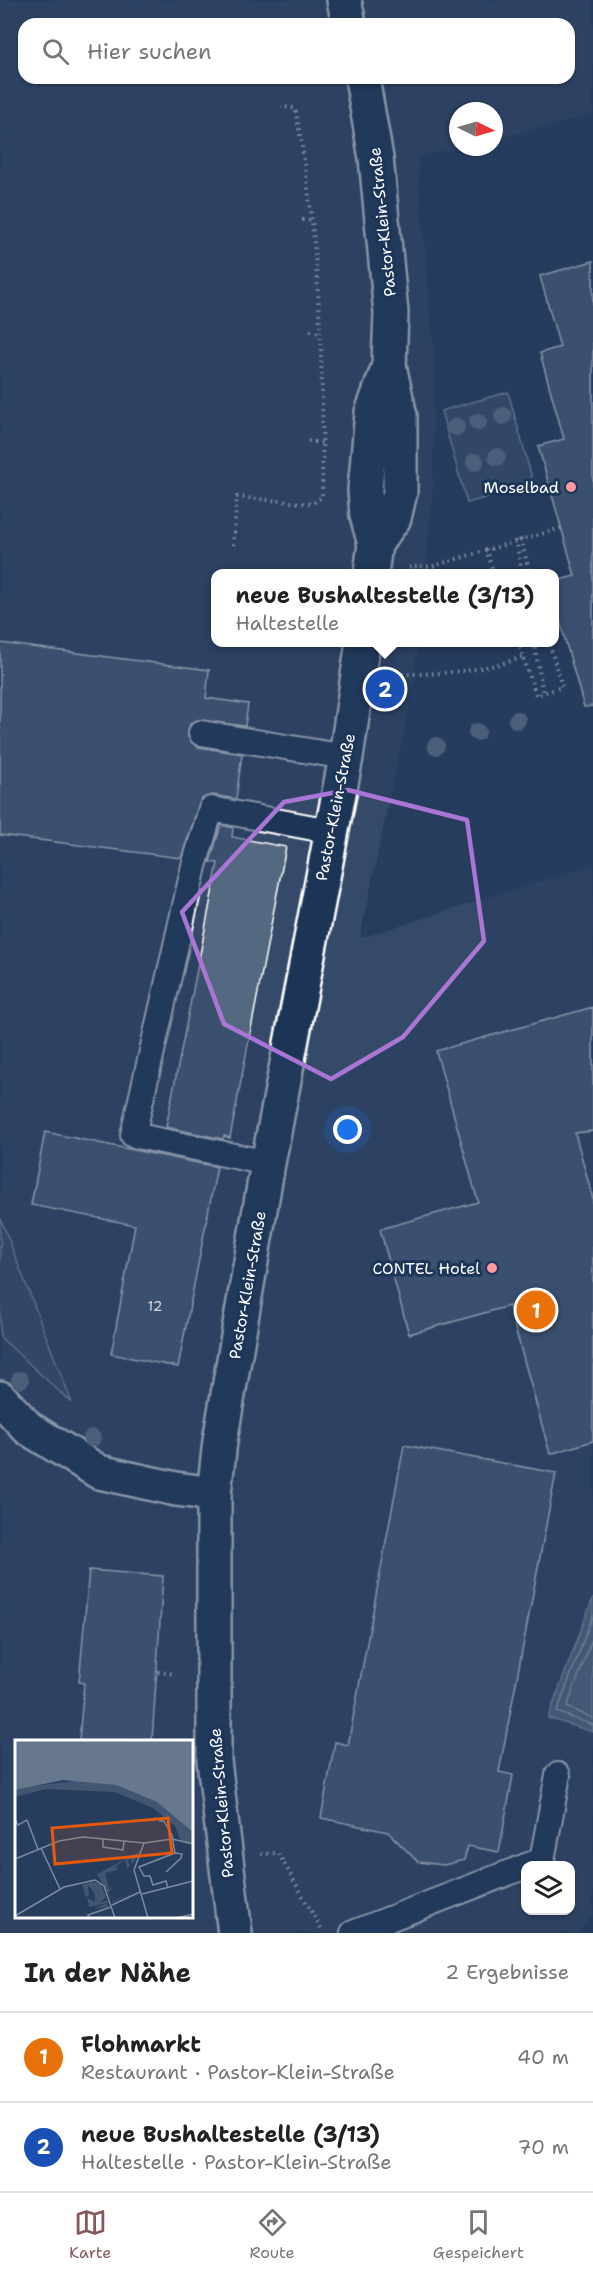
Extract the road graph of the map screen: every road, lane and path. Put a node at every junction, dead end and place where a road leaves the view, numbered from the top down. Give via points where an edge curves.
1 (344, 0) edge
2 (348, 18) edge
3 (363, 84) edge
4 (281, 107) dead end
5 (302, 220) dead end
6 (313, 220) junction
7 (310, 331) dead end
8 (320, 333) junction
9 (308, 441) dead end
10 (323, 443) junction
11 (561, 528) dead end
12 (518, 539) junction
13 (233, 545) dead end
14 (486, 549) junction
15 (373, 559) edge
16 (409, 567) dead end
17 (493, 569) edge
18 (522, 569) edge
19 (529, 569) edge
20 (520, 647) edge
21 (535, 647) edge
22 (550, 647) edge
23 (524, 657) junction
24 (361, 658) edge
25 (399, 664) dead end
26 (398, 674) junction
27 (397, 683) dead end
28 (543, 693) junction
29 (201, 733) dead end
30 (346, 757) junction
31 (330, 831) junction
32 (268, 1162) junction
33 (0, 1398) edge
34 (214, 1494) junction
35 (158, 1672) dead end
36 (176, 1674) dead end
37 (558, 1775) dead end
38 (258, 1854) dead end
39 (539, 1861) edge
40 (521, 1868) edge
41 (235, 1933) edge
42 (324, 1933) edge
43 (353, 1933) edge

1 - 2 street
3 - 15 street, Pastor-Klein-Straße via 378,170 391,313 389,366 400,416 400,492 394,518
4 - 6 path via 295,108
5 - 6 path
6 - 8 path
7 - 8 path
8 - 10 path
9 - 10 path
10 - 13 path via 322,497 312,504 237,497
11 - 12 path
12 - 14 path
12 - 18 path
12 - 19 path
14 - 16 path via 433,566
14 - 17 path
20 - 23 path
21 - 28 path
22 - 28 path via 562,687
23 - 26 path via 428,675
23 - 28 path via 536,695
24 - 26 path
24 - 30 street, Pastor-Klein-Straße
25 - 26 path
26 - 27 path
29 - 30 lane
30 - 31 street, Pastor-Klein-Straße
31 - 32 street, Pastor-Klein-Straße
31 - 32 lane via 211,809 194,866 133,1136
32 - 34 street, Pastor-Klein-Straße
33 - 34 street via 28,1428 99,1472
34 - 41 street, Pastor-Klein-Straße via 214,1761
35 - 36 path
37 - 39 lane
38 - 42 path via 278,1854
40 - 43 lane

